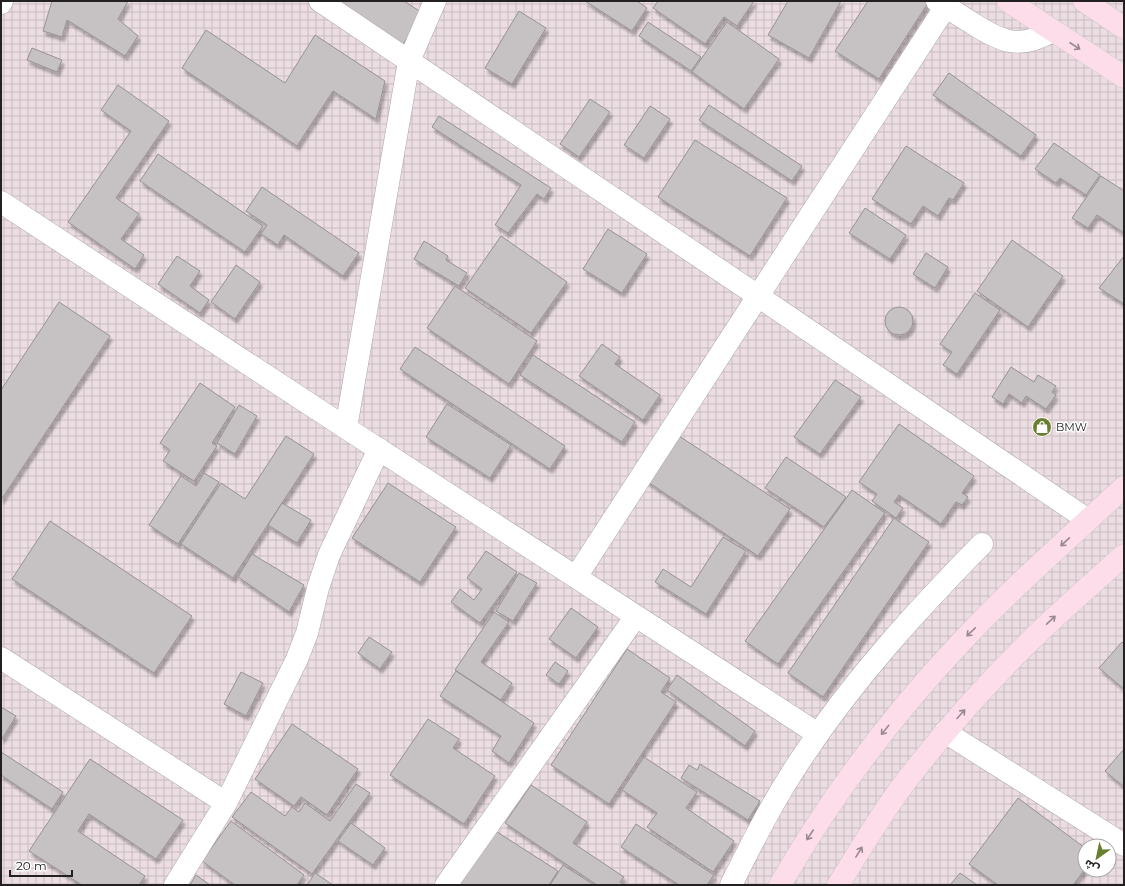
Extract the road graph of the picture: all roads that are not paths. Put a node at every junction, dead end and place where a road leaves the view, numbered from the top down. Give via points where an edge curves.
1 (320, 1) edge
2 (436, 1) edge
3 (1008, 1) edge
4 (1084, 1) edge
5 (942, 4) edge
6 (1124, 28) edge
7 (1052, 30) junction
8 (409, 60) junction
9 (1124, 77) edge
10 (1, 202) edge
11 (758, 296) junction
12 (346, 428) junction
13 (379, 450) junction
14 (1124, 487) edge
15 (1088, 520) junction
16 (982, 544) dead end
17 (1124, 555) edge
18 (576, 577) junction
19 (636, 616) junction
20 (1, 658) edge
21 (945, 732) junction
22 (818, 734) junction
23 (226, 803) junction
24 (1124, 845) edge
25 (175, 885) edge
26 (446, 885) edge
27 (731, 885) edge
28 (780, 885) edge
29 (838, 885) edge

1 - 8 street
2 - 8 street
3 - 7 main road
4 - 6 main road
5 - 7 street via 987,33 1008,41 1031,40
5 - 11 street
7 -> 9 main road
8 - 11 street
8 - 12 street
10 - 12 street
11 - 15 street
11 - 18 street
12 - 13 street
13 - 18 street
13 - 23 street via 323,571 302,646
14 - 15 main road
15 -> 28 main road via 965,638 919,689 875,742 834,798
16 - 22 street via 886,647
21 -> 17 main road via 1028,643
18 - 19 street
19 - 22 street
19 - 26 street
20 - 23 street
21 - 24 street
29 -> 21 main road via 906,782
22 - 27 street via 776,800
23 - 25 street

